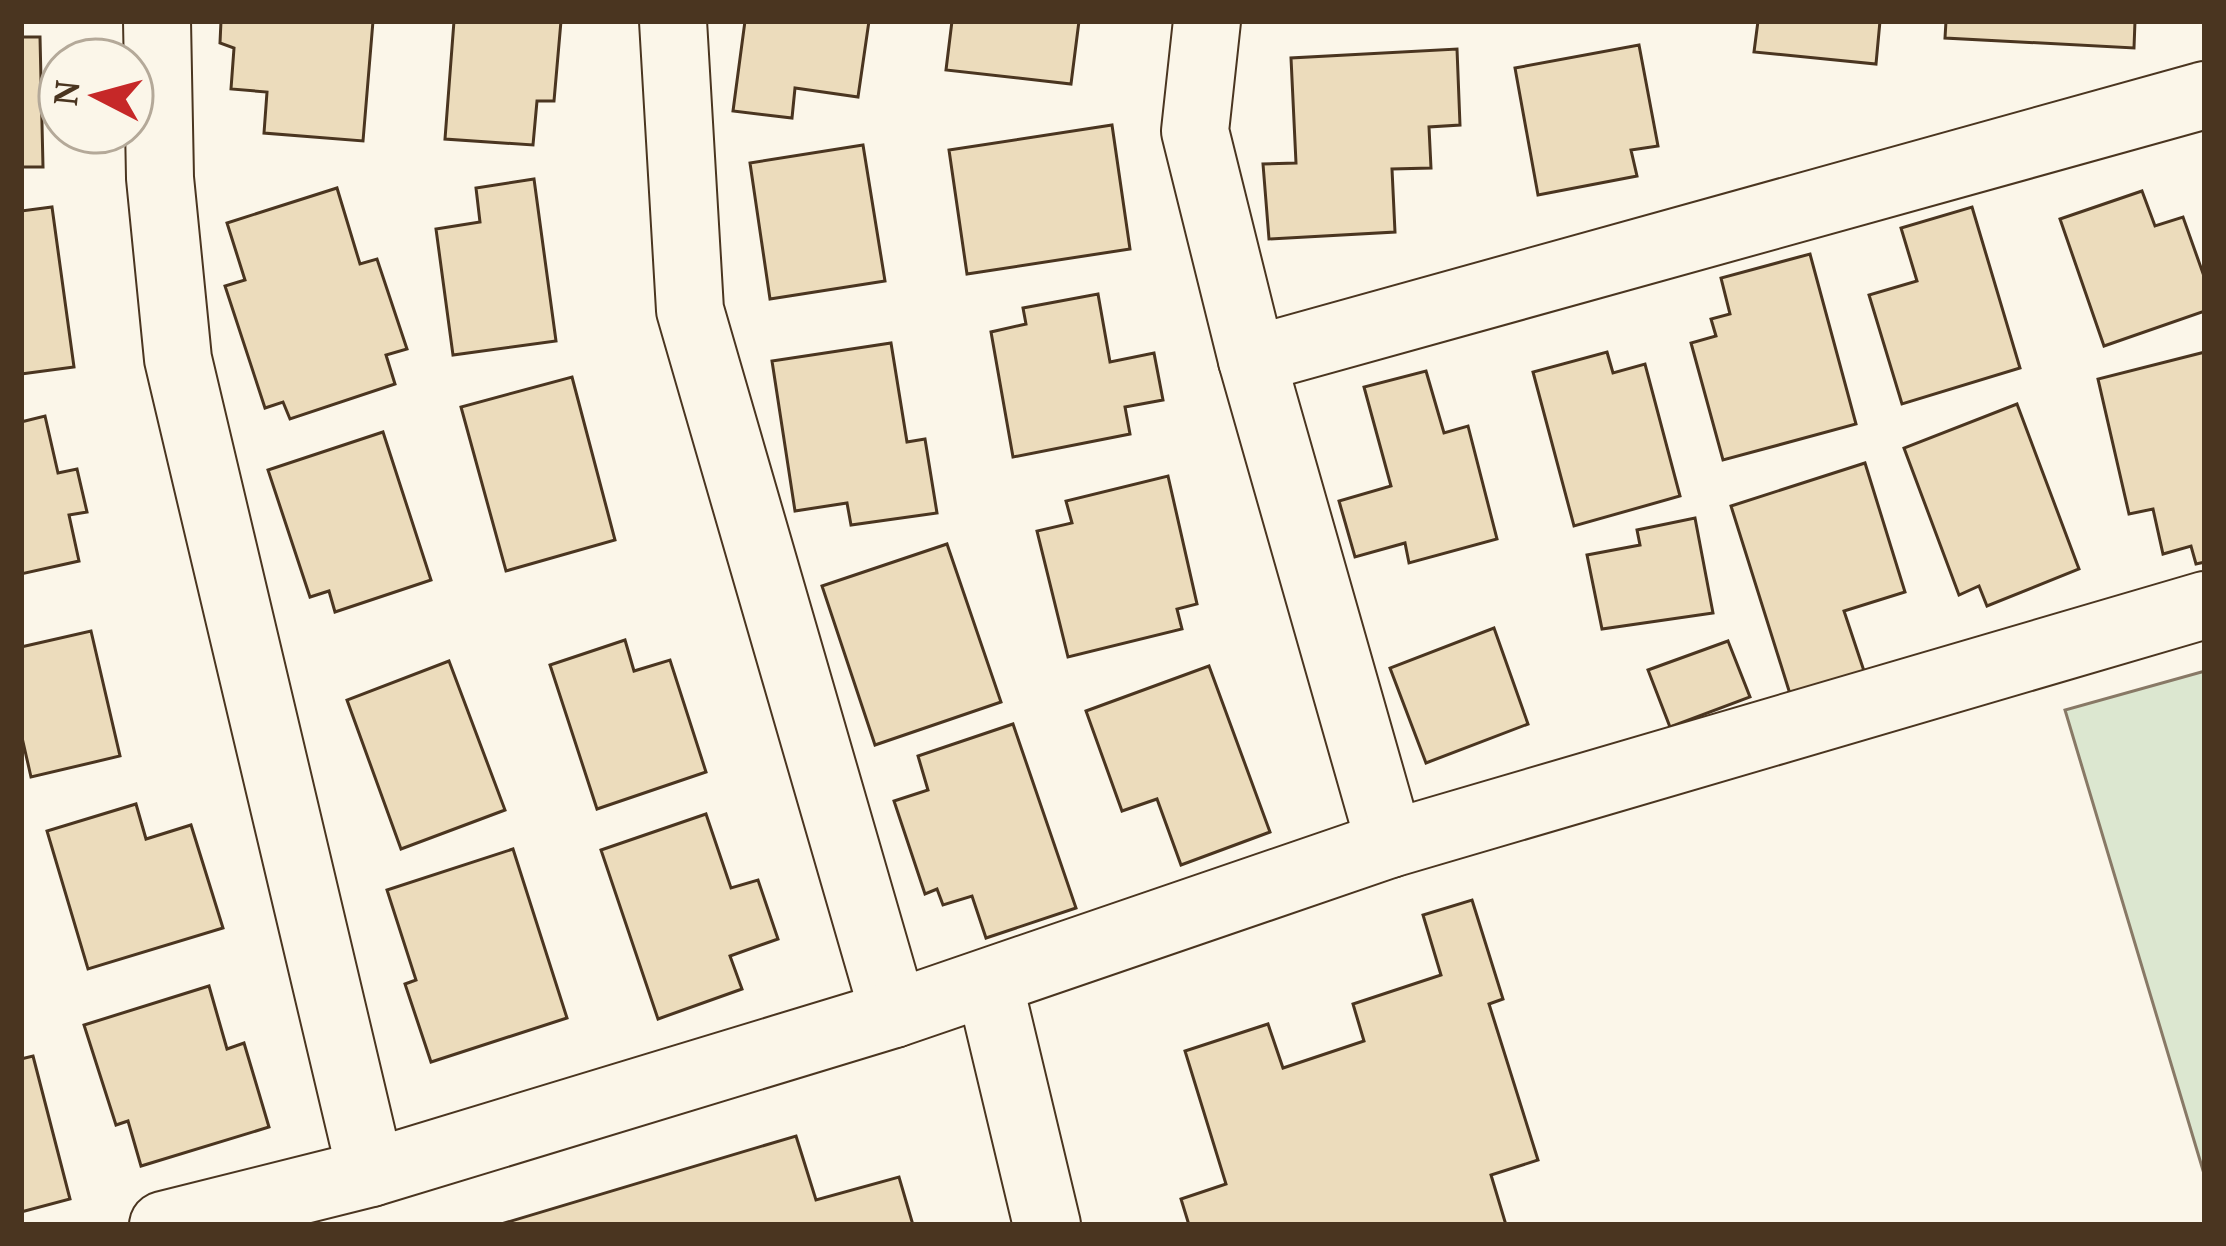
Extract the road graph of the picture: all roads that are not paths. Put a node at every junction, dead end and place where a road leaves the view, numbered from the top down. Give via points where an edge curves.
1 (158, 21) edge
2 (673, 21) edge
3 (1207, 21) edge
4 (2205, 95) edge
5 (1252, 361) junction
6 (2205, 605) edge
7 (1390, 844) junction
8 (989, 983) junction
9 (894, 1014) junction
10 (371, 1173) junction
11 (163, 1225) edge
12 (1047, 1225) edge

1 - 10 street via 160,178 178,358
2 - 9 street via 690,310
3 - 5 street via 1195,131
4 - 5 street
5 - 7 street
6 - 7 street
7 - 8 street
8 - 9 street
8 - 12 street
9 - 10 street
10 - 11 street

